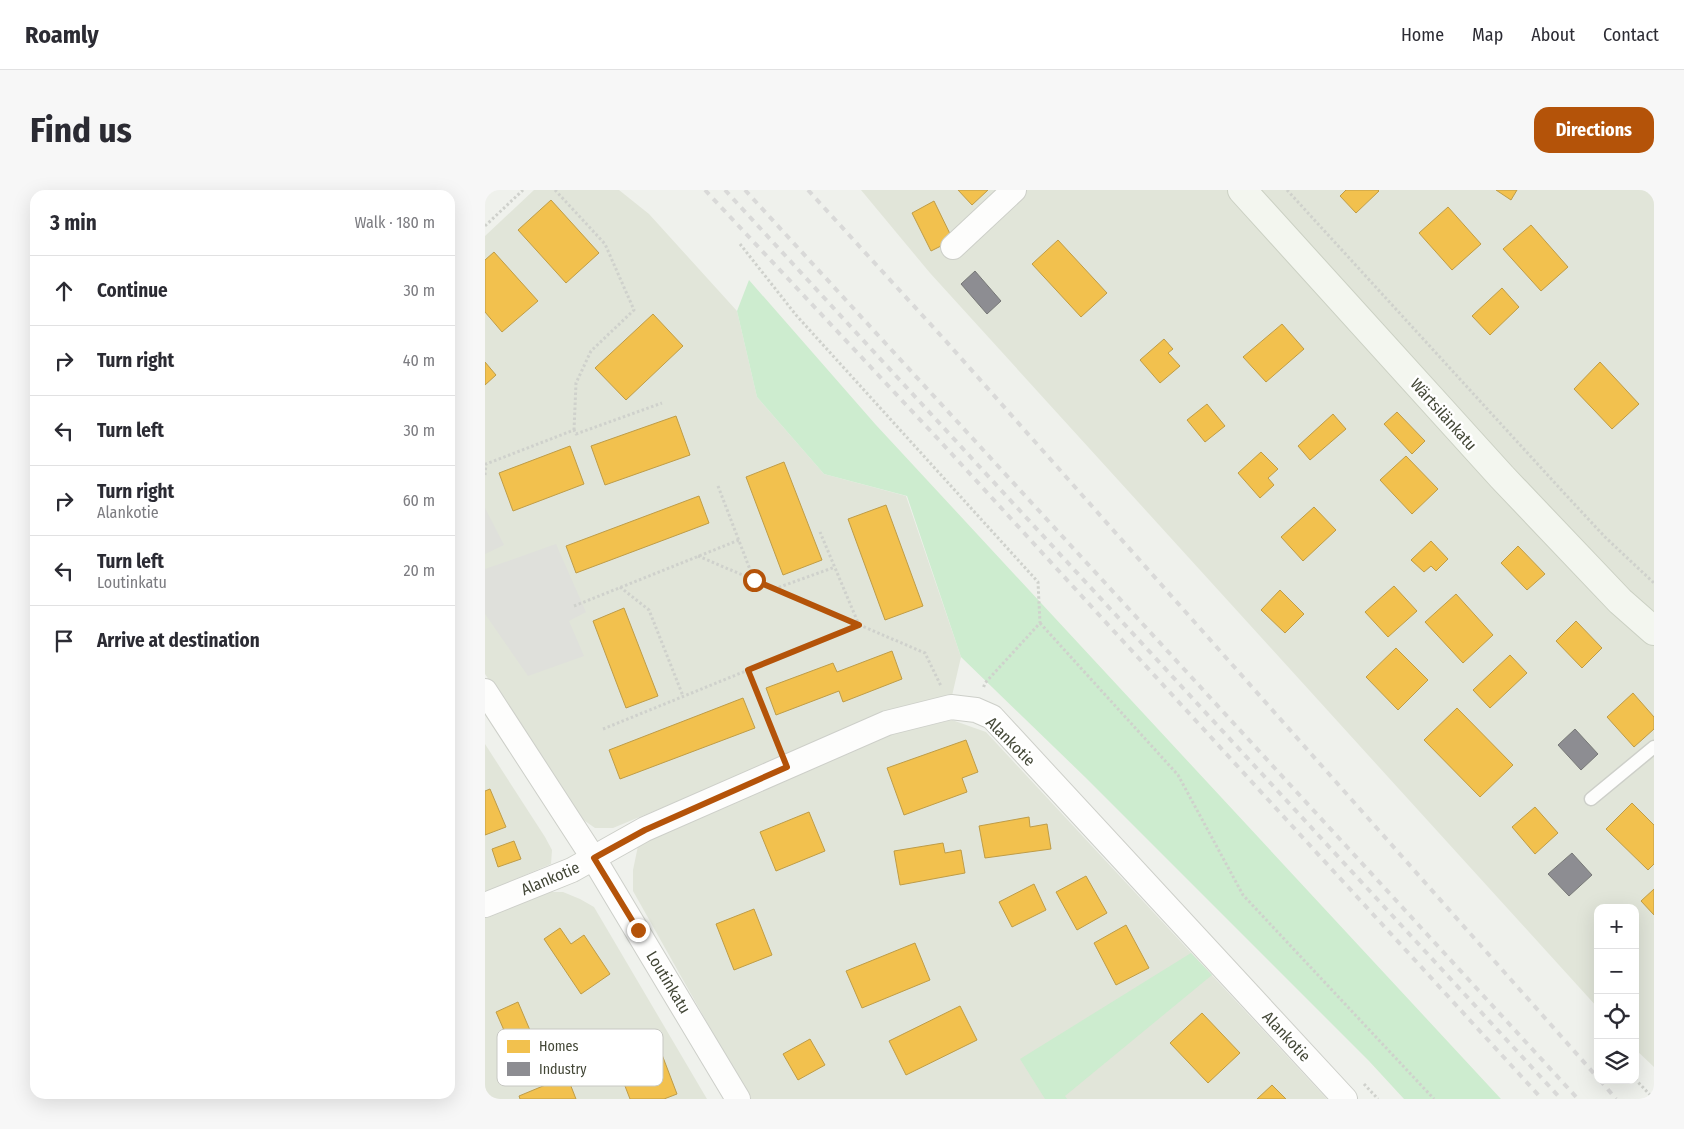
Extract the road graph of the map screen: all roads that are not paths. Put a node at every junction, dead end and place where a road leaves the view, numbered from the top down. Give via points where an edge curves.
1 (1014, 190) edge
2 (1242, 190) edge
3 (953, 247) dead end
4 (1654, 630) edge
5 (485, 691) edge
6 (1654, 746) edge
7 (1591, 799) dead end
8 (594, 858) junction
9 (485, 906) edge
10 (738, 1099) edge
11 (1345, 1099) edge

1 - 3 street
2 - 4 street, Wärtsilänkatu via 1502,477 1620,601
5 - 8 street, Loutinkatu
6 - 7 lane
8 - 9 street, Alankotie
8 - 10 street, Loutinkatu
8 - 11 street, Alankotie via 645,830 887,723 951,707 976,710 992,717

